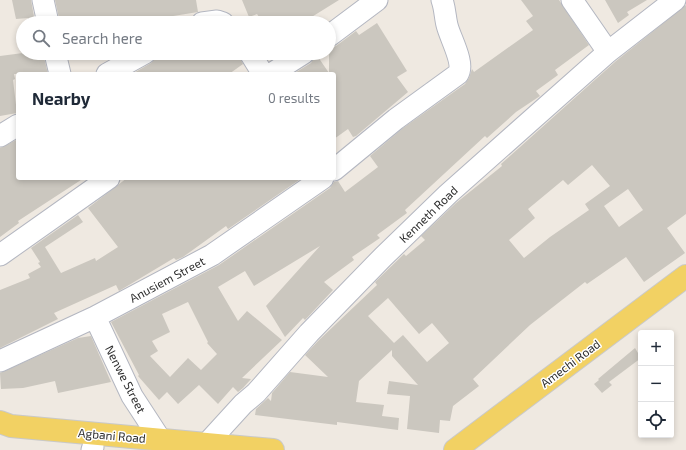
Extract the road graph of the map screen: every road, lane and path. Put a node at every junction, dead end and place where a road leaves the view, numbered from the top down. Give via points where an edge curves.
1 (43, 0) edge
2 (377, 0) edge
3 (442, 0) edge
4 (572, 0) edge
5 (675, 0) edge
6 (46, 16) edge
7 (336, 31) edge
8 (608, 52) junction
9 (57, 60) edge
10 (132, 60) edge
11 (254, 60) edge
12 (293, 60) edge
13 (60, 72) edge
14 (111, 72) edge
15 (261, 72) edge
16 (274, 72) edge
17 (16, 126) edge
18 (0, 136) edge
19 (336, 168) edge
20 (106, 180) edge
21 (320, 180) edge
22 (0, 255) edge
23 (686, 276) edge
24 (95, 317) junction
25 (0, 360) edge
26 (0, 422) edge
27 (0, 437) edge
28 (160, 439) junction
29 (205, 447) edge
30 (92, 448) edge
31 (138, 450) edge
32 (273, 450) edge
33 (455, 450) edge

1 - 6 street
2 - 7 street
3 - 19 street via 449,31 460,61 458,74
4 - 8 street
5 - 8 street, Kenneth Road
8 - 29 street, Kenneth Road via 448,194 383,257 309,333
9 - 13 street
10 - 14 street
11 - 15 street
12 - 16 street
17 - 18 street
20 - 22 street
21 - 24 street, Anusiem Street via 212,255
23 - 33 main road, Amechi Road
24 - 25 street, Anusiem Street
24 - 28 street, Nenwe Street via 132,396
26 - 28 main road, Agbani Road via 11,426
27 - 30 main road, Agbani Road
28 - 29 main road, Agbani Road
29 - 32 main road, Agbani Road
30 - 31 main road, Agbani Road

